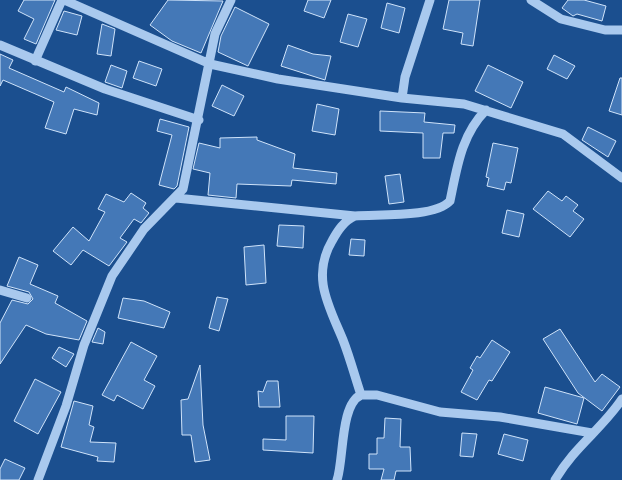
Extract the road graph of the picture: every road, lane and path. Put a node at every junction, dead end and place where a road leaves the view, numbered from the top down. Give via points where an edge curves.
1 (63, 0) edge
2 (231, 0) edge
3 (430, 0) edge
4 (532, 0) edge
5 (622, 30) edge
6 (0, 45) edge
7 (35, 61) junction
8 (210, 64) junction
9 (402, 98) junction
10 (486, 110) junction
11 (198, 120) junction
12 (622, 178) edge
13 (176, 198) junction
14 (355, 216) junction
15 (0, 290) edge
16 (28, 298) dead end
17 (361, 395) junction
18 (622, 398) edge
19 (592, 433) junction
20 (38, 480) edge
21 (338, 480) edge
22 (555, 480) edge

1 - 7 street
1 - 8 street
2 - 8 street via 215,34
3 - 9 street via 405,77
4 - 5 street via 561,20 605,30
6 - 7 street
7 - 11 street
8 - 9 street via 278,79
8 - 11 street
9 - 10 street via 464,104
10 - 12 street via 563,134
10 - 14 street via 464,141 450,201 444,208
11 - 13 street via 186,181
13 - 14 street
13 - 20 street via 144,229 112,276 84,345 66,406
14 - 17 street via 336,233 324,255 322,279 330,312
15 - 16 street
17 - 19 street via 376,395 440,412 500,417
17 - 21 street via 352,405 346,420
18 - 19 street via 612,415
19 - 22 street via 566,460

